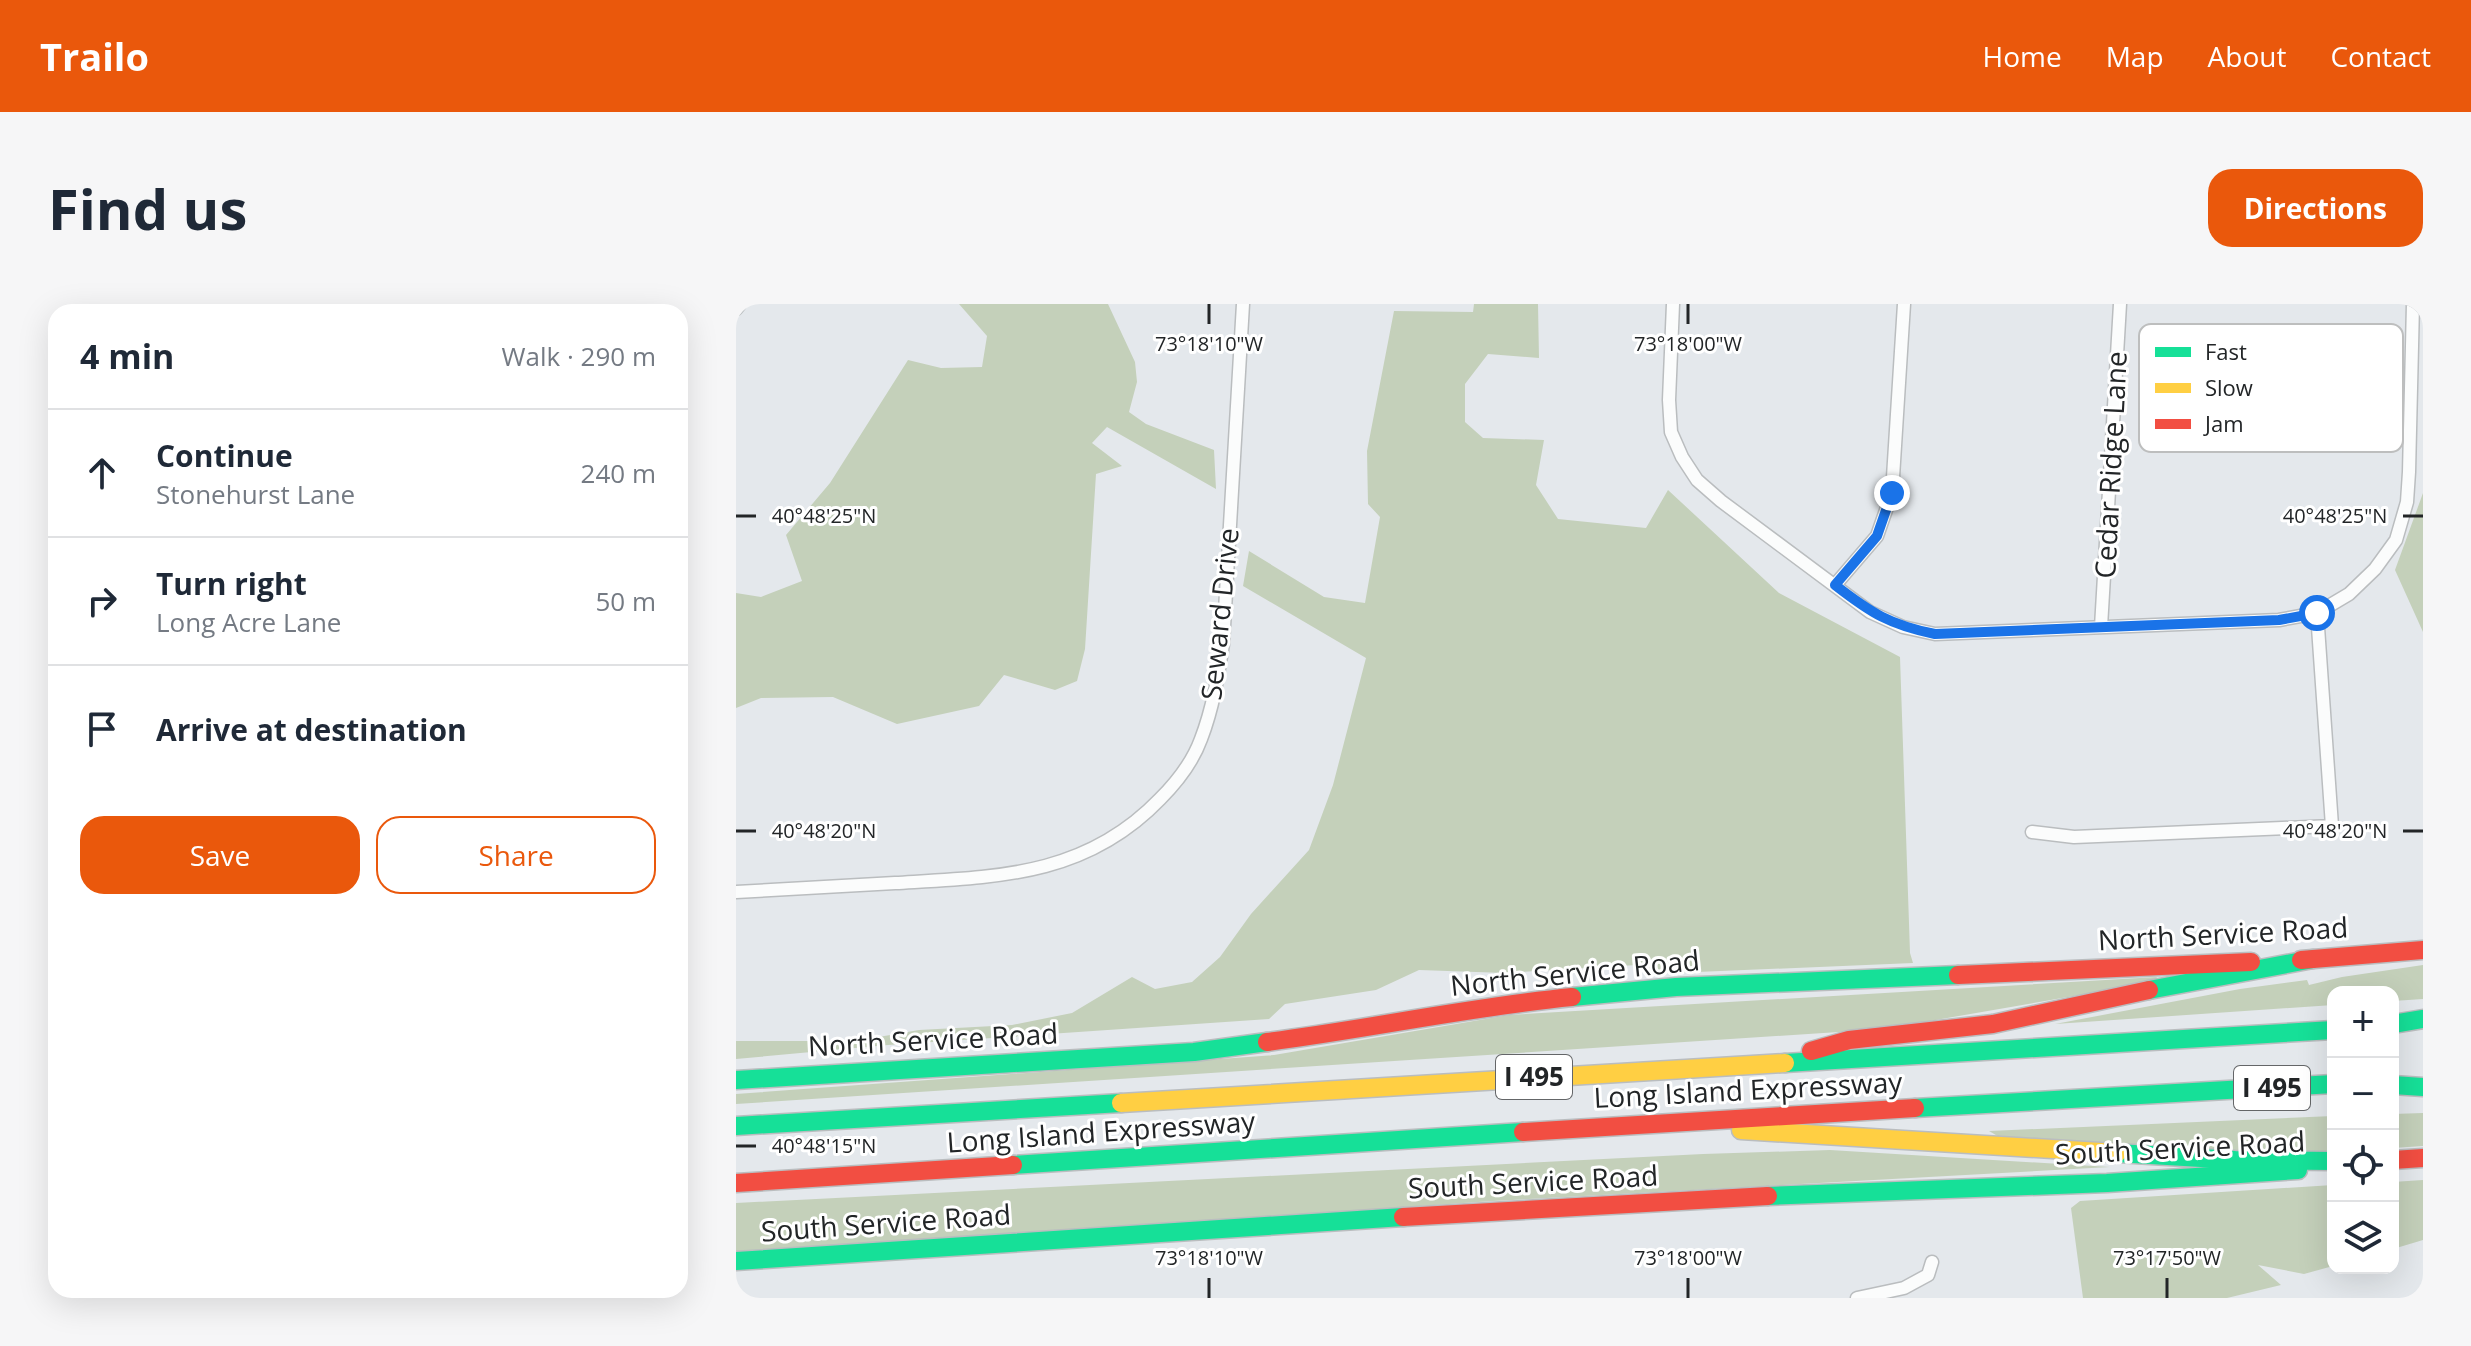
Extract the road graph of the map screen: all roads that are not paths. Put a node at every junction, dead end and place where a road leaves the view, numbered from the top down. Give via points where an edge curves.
1 (740, 304) edge
2 (1243, 304) edge
3 (1673, 304) edge
4 (1904, 304) edge
5 (2120, 304) edge
6 (2413, 304) edge
7 (736, 309) edge
8 (2418, 345) edge
9 (1835, 585) junction
10 (2317, 613) junction
11 (2101, 627) junction
12 (2032, 832) dead end
13 (736, 892) edge
14 (2423, 950) edge
15 (2313, 959) junction
16 (2423, 1022) edge
17 (2399, 1024) edge
18 (2327, 1030) edge
19 (1777, 1062) junction
20 (2423, 1079) edge
21 (736, 1080) edge
22 (2399, 1082) edge
23 (2327, 1084) edge
24 (2399, 1084) edge
25 (2423, 1087) edge
26 (1668, 1123) junction
27 (736, 1126) edge
28 (2423, 1158) edge
29 (2399, 1160) edge
30 (2327, 1164) edge
31 (2327, 1164) edge
32 (736, 1183) edge
33 (736, 1261) edge
34 (1932, 1262) dead end
35 (1857, 1298) edge

1 - 7 street
2 - 13 street, Seward Drive via 1223,644 1200,742 1174,785 1139,821 1089,852 1036,870
3 - 9 street via 1669,400 1671,432 1682,457 1697,480 1721,501
4 - 9 street via 1892,493 1877,536
5 - 11 street, Cedar Ridge Lane
6 - 8 street
8 - 10 street via 2407,502 2396,540 2349,594
9 - 11 street via 1870,612 1935,634
10 - 11 street via 2279,620
10 - 12 street via 2332,826 2074,837
14 - 15 main road, North Service Road
15 - 19 main road via 1993,1024 1849,1040
15 - 21 main road, North Service Road via 1676,987 1520,1002 1194,1052
16 - 17 main road
18 - 19 main road, Long Island Expressway / I 495
19 - 27 main road, Long Island Expressway / I 495
20 - 22 main road
23 - 26 main road, Long Island Expressway / I 495
24 - 25 main road
26 - 30 main road
26 - 32 main road, Long Island Expressway / I 495
28 - 29 main road
31 - 33 main road, South Service Road via 2115,1182 1683,1201
34 - 35 street via 1928,1275 1904,1288

